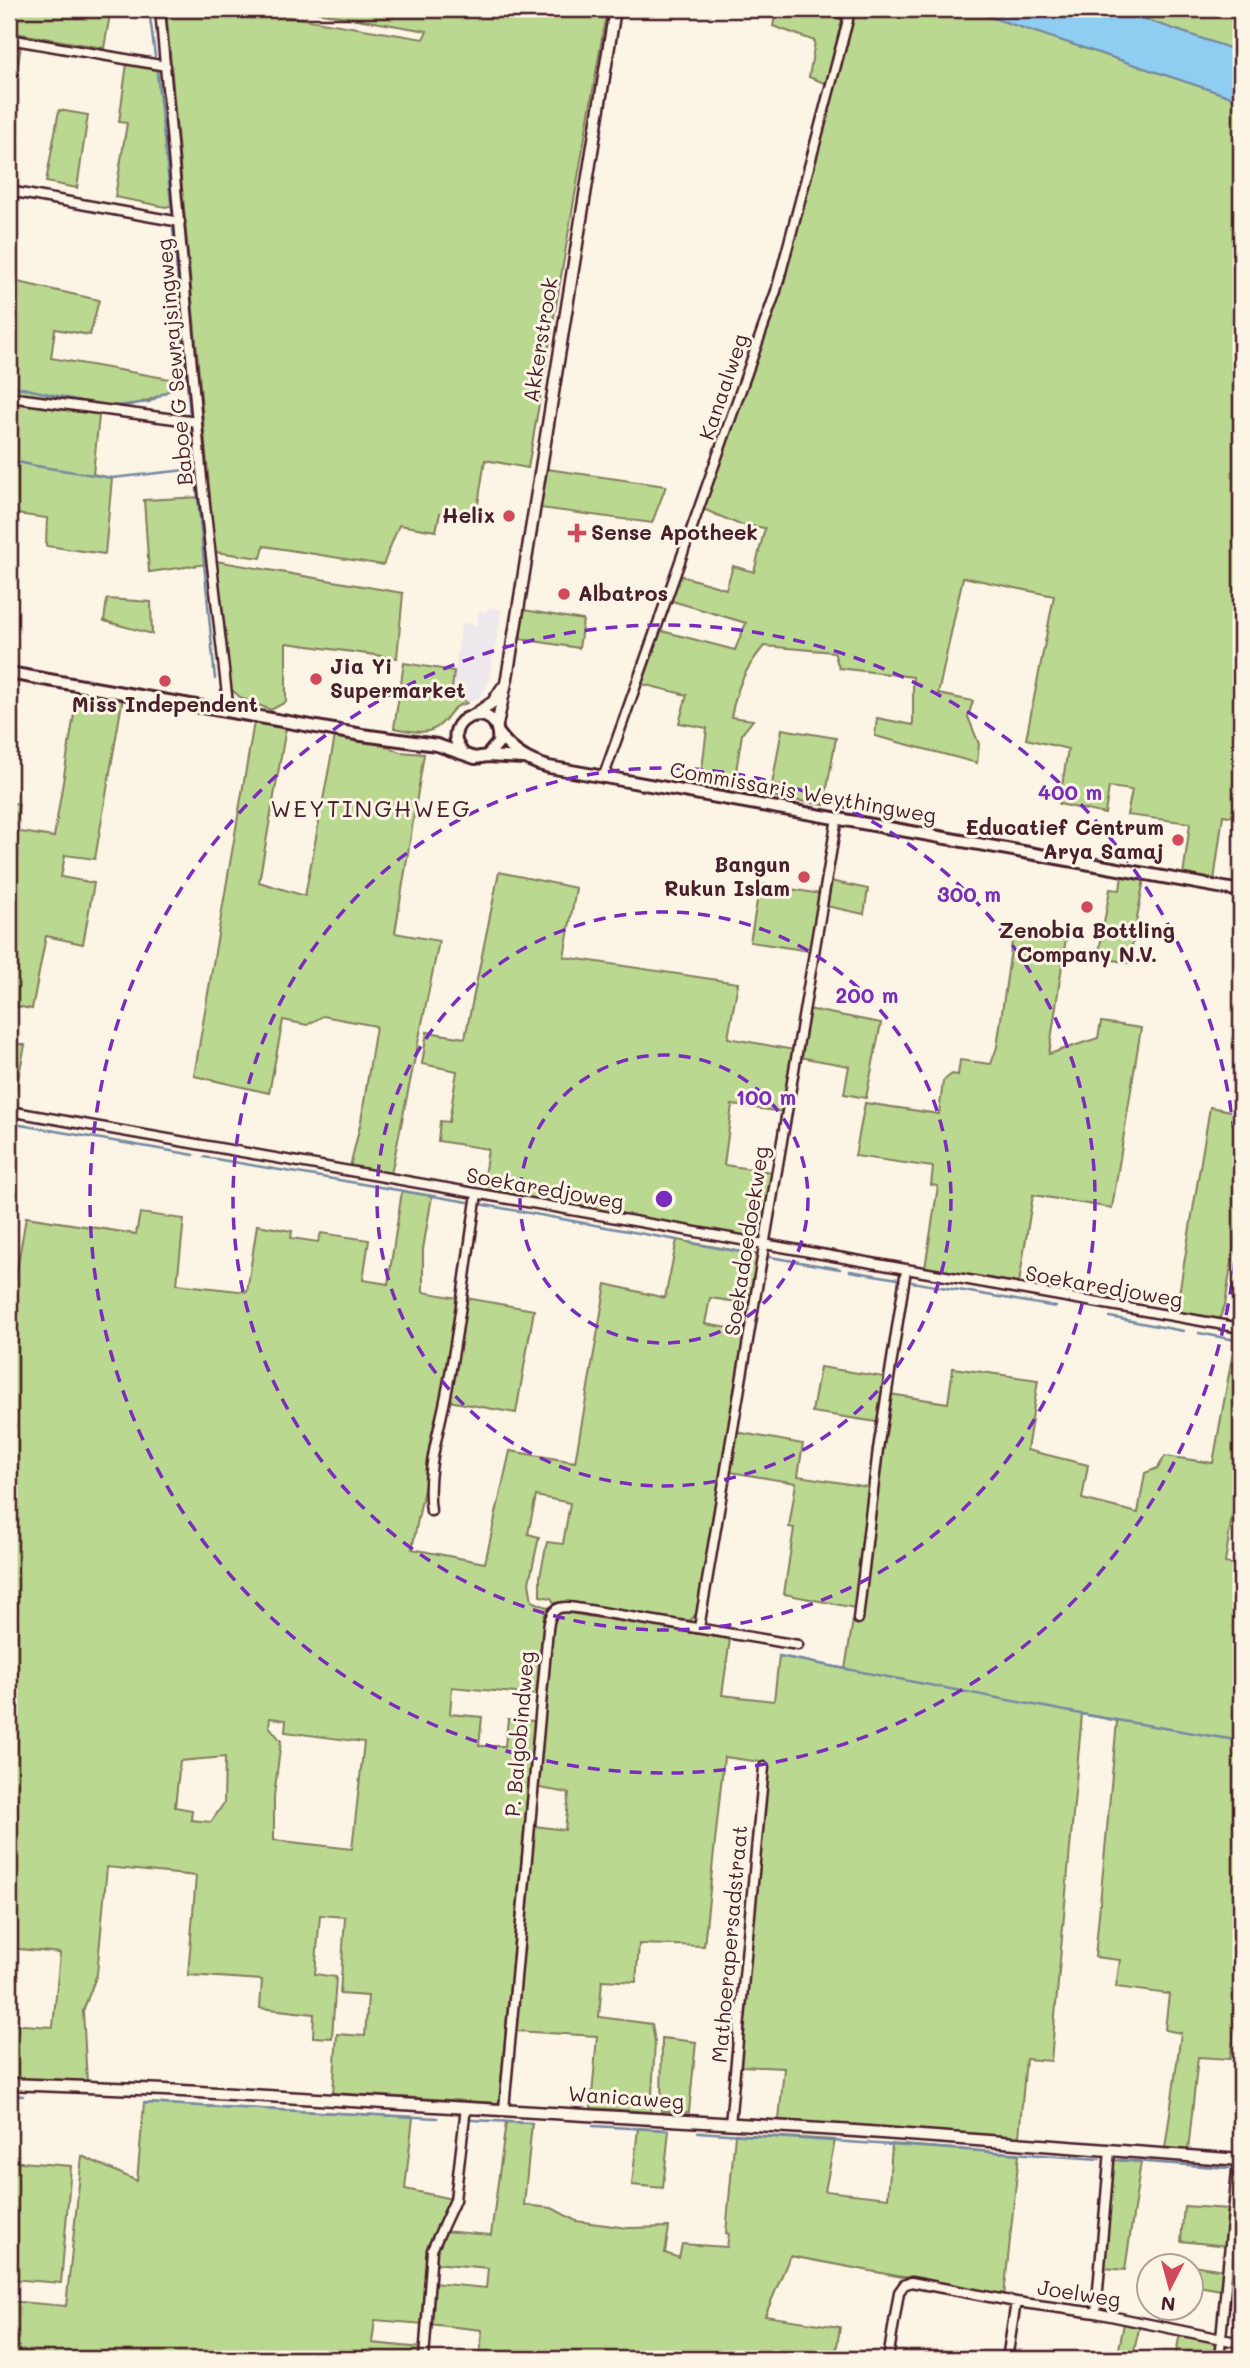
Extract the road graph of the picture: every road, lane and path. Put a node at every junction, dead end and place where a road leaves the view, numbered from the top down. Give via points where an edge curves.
1 (160, 9) edge
2 (615, 9) edge
3 (833, 9) edge
4 (9, 39) edge
5 (166, 65) junction
6 (9, 191) edge
7 (180, 222) junction
8 (9, 397) edge
9 (197, 422) junction
10 (9, 673) edge
11 (507, 678) junction
12 (229, 712) junction
13 (474, 715) junction
14 (457, 728) junction
15 (498, 730) junction
16 (423, 745) junction
17 (463, 753) junction
18 (487, 756) junction
19 (524, 759) junction
20 (603, 778) junction
21 (837, 818) junction
22 (1241, 891) edge
23 (9, 1111) edge
24 (477, 1194) junction
25 (763, 1245) junction
26 (906, 1270) junction
27 (1241, 1328) edge
28 (431, 1511) dead end
29 (858, 1619) dead end
30 (699, 1628) junction
31 (798, 1645) dead end
32 (764, 1767) dead end
33 (9, 2084) edge
34 (466, 2107) junction
35 (504, 2109) junction
36 (730, 2124) junction
37 (1110, 2150) junction
38 (1240, 2160) edge
39 (1016, 2302) junction
40 (1096, 2313) junction
41 (1222, 2340) junction
42 (1241, 2343) edge
43 (424, 2359) edge
44 (888, 2359) edge
45 (1007, 2359) edge
46 (1219, 2359) edge

1 - 5 street, Baboe G Sewrajsingweg
2 - 11 street, Akkerstrook
3 - 20 street, Kanaalweg via 848,20 776,291
4 - 5 street
5 - 7 street, Baboe G Sewrajsingweg
6 - 7 street
7 - 9 street, Baboe G Sewrajsingweg
8 - 9 street
9 - 12 street, Baboe G Sewrajsingweg
10 - 12 main road
11 - 13 street via 493,702
11 - 15 street, Akkerstrook
12 - 16 main road
13 - 14 main road
13 - 15 main road via 485,716
14 - 16 main road via 442,740
14 - 17 main road via 456,741
15 - 18 main road via 498,743
15 - 19 main road, Commissaris Weythingweg
16 - 17 main road
17 - 18 main road
18 - 19 main road, Commissaris Weythingweg
19 - 20 main road, Commissaris Weythingweg
20 - 21 main road, Commissaris Weythingweg
21 - 22 main road, Commissaris Weythingweg
21 - 25 street, Soekadoedoekweg
23 - 24 street, Soekaredjoweg
24 - 25 street, Soekaredjoweg
24 - 28 street via 430,1476
25 - 26 street, Soekaredjoweg
25 - 30 street, Soekadoedoekweg
26 - 27 street, Soekaredjoweg
26 - 29 street
30 - 31 street, P. Balgobindweg
30 - 35 street, P. Balgobindweg via 561,1607 551,1614
32 - 36 street, Mathoerapersadstraat
33 - 34 street, Wanicaweg
34 - 35 street, Wanicaweg
34 - 43 street via 455,2200 432,2250
35 - 36 street, Wanicaweg
36 - 37 street, Wanicaweg
37 - 38 street, Wanicaweg
37 - 40 street
38 - 41 street
39 - 40 street, Joelweg
39 - 44 street, Joelweg via 911,2282 904,2285
39 - 45 street
40 - 41 street, Joelweg
41 - 42 street, Joelweg
41 - 46 street

